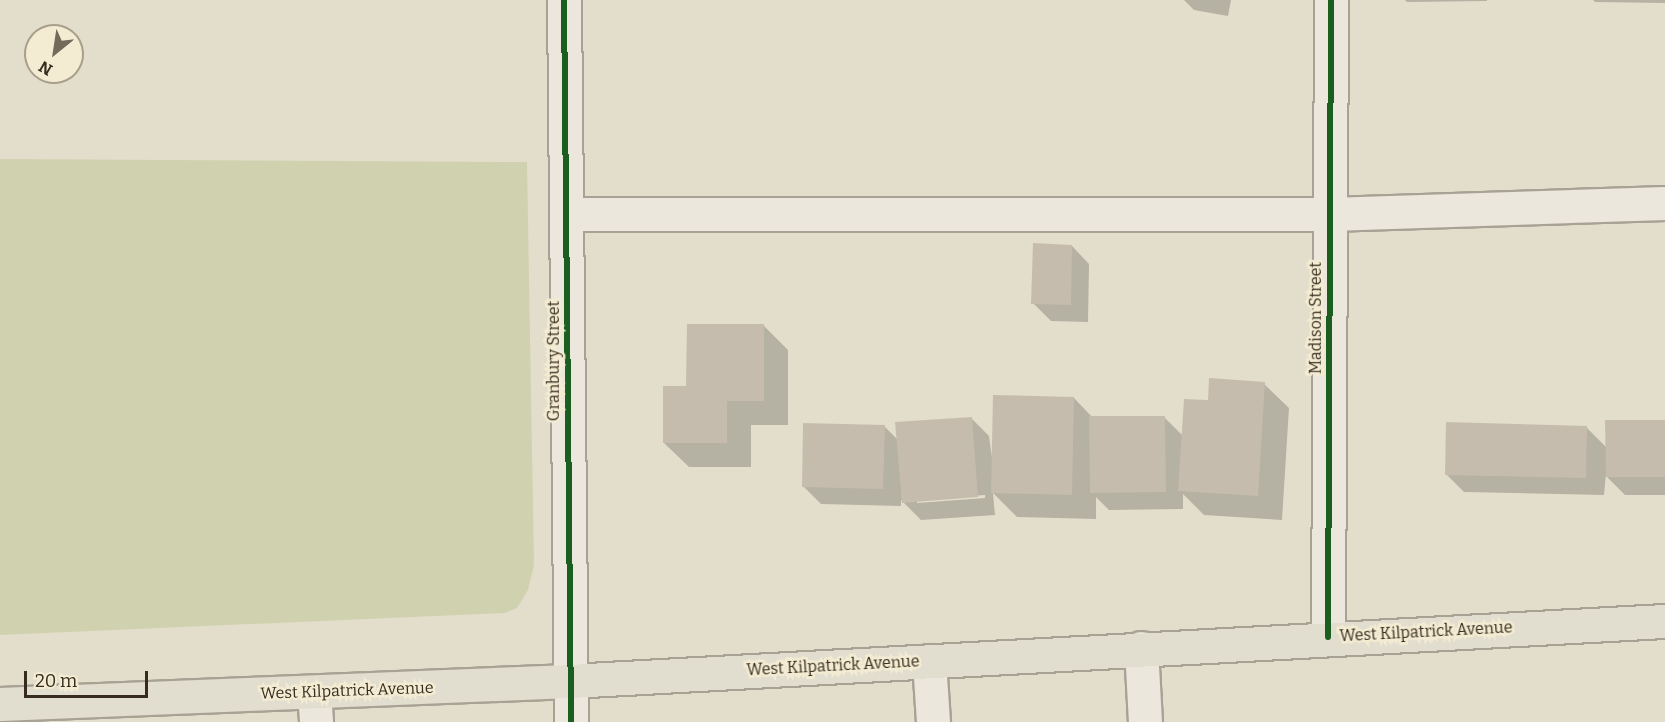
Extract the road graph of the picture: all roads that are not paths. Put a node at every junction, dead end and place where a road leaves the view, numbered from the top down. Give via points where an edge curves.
1 (564, 0) edge
2 (1331, 0) edge
3 (1665, 203) edge
4 (567, 214) junction
5 (1330, 214) junction
6 (1665, 621) edge
7 (1328, 637) junction
8 (1141, 648) junction
9 (929, 661) junction
10 (570, 681) junction
11 (0, 704) edge
12 (315, 707) edge
13 (571, 722) edge
14 (933, 722) edge
15 (1145, 722) edge

1 - 4 street, Granbury Street
2 - 5 street, Madison Street
3 - 5 street
4 - 5 street
4 - 10 street, Granbury Street
5 - 7 street, Madison Street
6 - 7 main road, West Kilpatrick Avenue
7 - 8 main road, West Kilpatrick Avenue
8 - 9 main road, West Kilpatrick Avenue
8 - 15 street
9 - 10 main road, West Kilpatrick Avenue
9 - 14 street
10 - 12 main road, West Kilpatrick Avenue
10 - 13 street, Granbury Street
11 - 12 main road, West Kilpatrick Avenue

